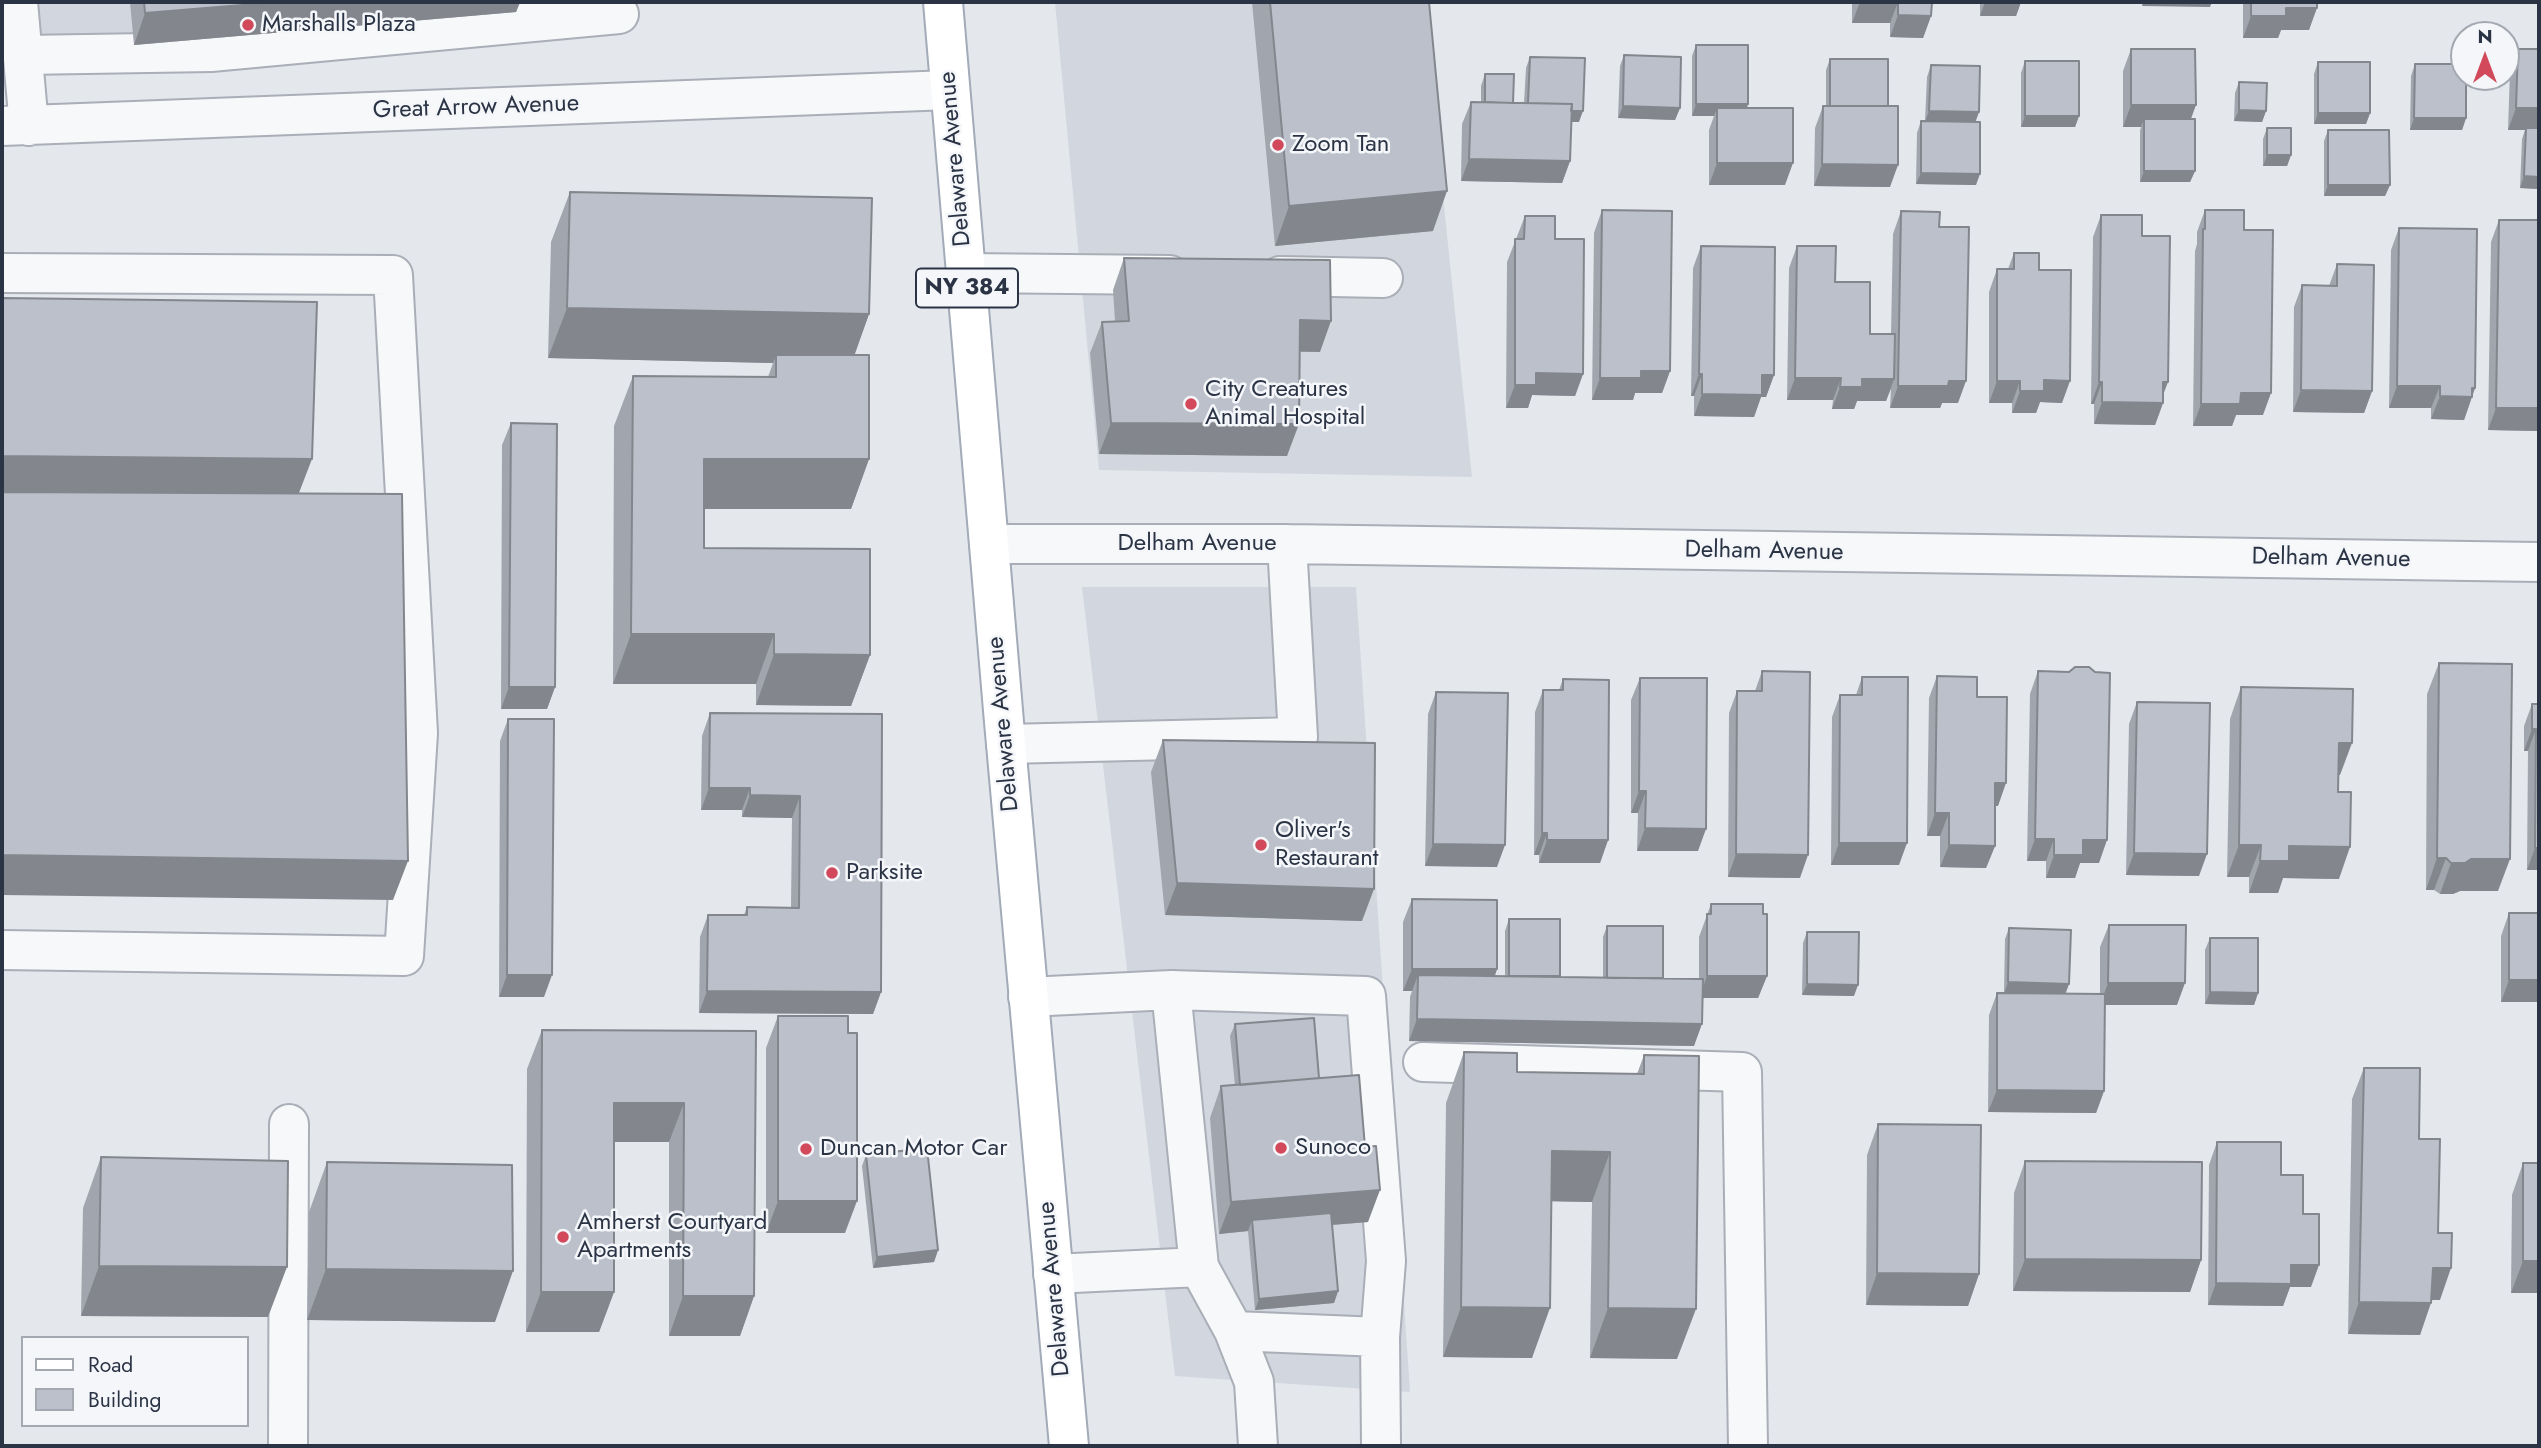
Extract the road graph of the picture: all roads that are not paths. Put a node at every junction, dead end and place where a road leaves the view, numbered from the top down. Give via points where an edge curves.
1 (18, 2) edge
2 (943, 2) edge
3 (619, 14) dead end
4 (23, 55) junction
5 (950, 90) junction
6 (15, 126) edge
7 (2, 273) edge
8 (966, 273) junction
9 (1206, 275) edge
10 (1247, 276) edge
11 (1383, 278) dead end
12 (989, 544) junction
13 (1287, 544) junction
14 (2539, 562) edge
15 (1006, 744) junction
16 (2, 950) edge
17 (1171, 990) junction
18 (1028, 997) junction
19 (1423, 1062) dead end
20 (289, 1124) dead end
21 (1199, 1267) junction
22 (1053, 1274) junction
23 (1234, 1331) junction
24 (1380, 1337) junction
25 (288, 1446) edge
26 (1069, 1446) edge
27 (1258, 1446) edge
28 (1381, 1446) edge
29 (1748, 1446) edge

1 - 4 street
2 - 5 main road, Delaware Avenue / NY 384
3 - 4 street via 211,52
4 - 6 street
5 - 6 street, Great Arrow Avenue
5 - 8 main road, Delaware Avenue / NY 384
7 - 16 street via 393,275 418,733 404,956
8 - 9 street
8 - 12 main road, Delaware Avenue / NY 384
10 - 11 street
12 - 13 street, Delham Avenue
12 - 15 main road, Delaware Avenue / NY 384
13 - 14 street, Delham Avenue
13 - 15 street via 1298,737
15 - 18 main road, Delaware Avenue / NY 384
17 - 18 street
17 - 21 street
17 - 24 street via 1366,996 1385,1261
18 - 22 main road, Delaware Avenue / NY 384
19 - 29 street via 1742,1072
20 - 25 street
21 - 22 street
21 - 23 street
22 - 26 main road, Delaware Avenue / NY 384
23 - 24 street
23 - 27 street via 1254,1382
24 - 28 street

